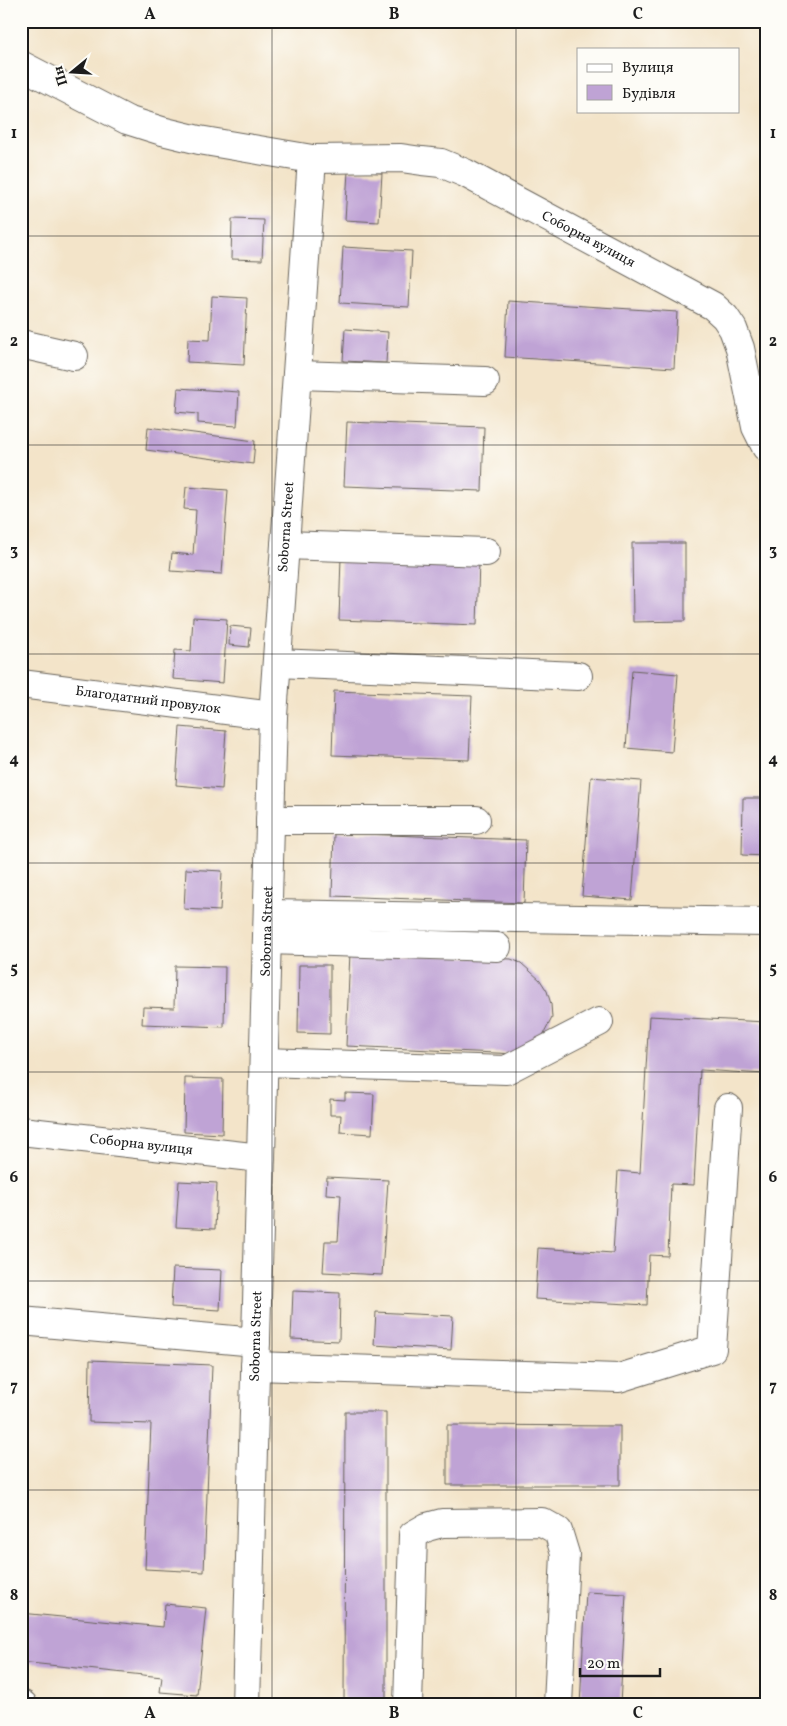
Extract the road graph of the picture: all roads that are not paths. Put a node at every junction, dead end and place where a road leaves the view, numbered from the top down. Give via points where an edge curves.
1 (21, 65) edge
2 (312, 158) junction
3 (21, 344) edge
4 (74, 356) dead end
5 (297, 375) junction
6 (485, 382) dead end
7 (766, 447) edge
8 (285, 545) junction
9 (486, 552) dead end
10 (277, 663) junction
11 (578, 676) dead end
12 (21, 684) edge
13 (273, 716) junction
14 (270, 820) junction
15 (476, 820) dead end
16 (766, 922) edge
17 (268, 927) junction
18 (497, 947) dead end
19 (599, 1022) dead end
20 (264, 1062) junction
21 (728, 1108) dead end
22 (21, 1131) edge
23 (261, 1158) junction
24 (21, 1321) edge
25 (255, 1354) junction
26 (246, 1705) edge
27 (408, 1705) edge
28 (558, 1705) edge

1 - 2 street, Соборна вулиця via 127,120 199,140
2 - 5 street, Soborna Street
2 - 7 street, Соборна вулиця via 401,158 441,163 713,306 733,329 756,427
3 - 4 street
5 - 6 street
5 - 8 street, Soborna Street
8 - 9 street
8 - 10 street, Soborna Street
10 - 11 street
10 - 13 street, Soborna Street
12 - 13 street, Благодатний провулок
13 - 14 street, Soborna Street
14 - 15 street
14 - 17 street, Soborna Street
16 - 17 street
17 - 18 street
17 - 20 street, Soborna Street
19 - 20 street via 506,1070
20 - 23 street, Soborna Street
21 - 25 street via 712,1349 619,1378
22 - 23 street, Соборна вулиця
23 - 25 street, Soborna Street
24 - 25 street
25 - 26 street, Soborna Street
27 - 28 street via 413,1535 442,1523 542,1522 558,1531 565,1554

